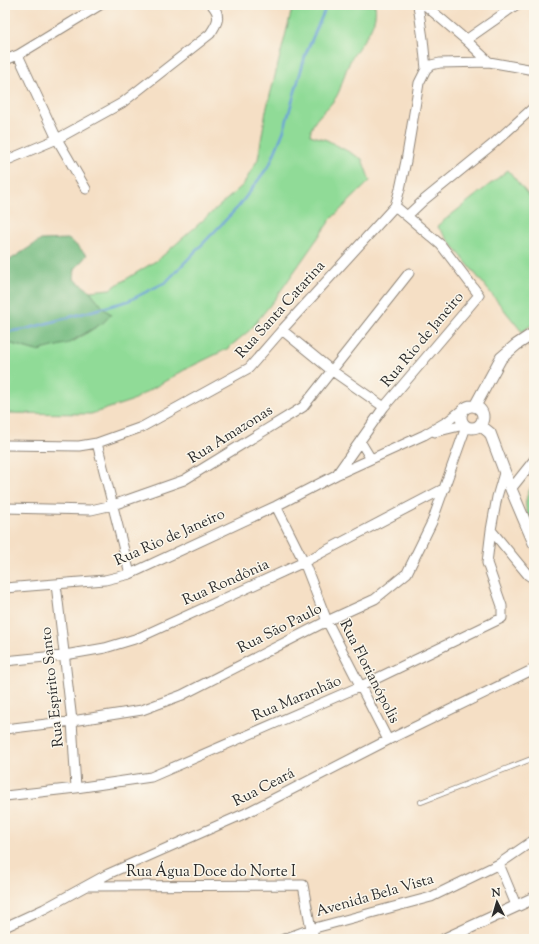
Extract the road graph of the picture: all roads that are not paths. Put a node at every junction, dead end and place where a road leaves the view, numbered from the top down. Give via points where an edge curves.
1 (100, 5) edge
2 (212, 5) edge
3 (418, 5) edge
4 (425, 5) edge
5 (516, 5) edge
6 (466, 40) junction
7 (18, 55) junction
8 (5, 60) edge
9 (489, 62) junction
10 (426, 69) junction
11 (534, 70) edge
12 (534, 107) edge
13 (57, 139) junction
14 (5, 161) edge
15 (86, 189) dead end
16 (395, 206) junction
17 (407, 216) junction
18 (409, 273) dead end
19 (282, 330) junction
20 (534, 333) edge
21 (331, 370) junction
22 (475, 406) junction
23 (384, 407) junction
24 (463, 409) junction
25 (480, 425) junction
26 (465, 426) junction
27 (424, 435) junction
28 (360, 441) junction
29 (97, 443) junction
30 (5, 445) edge
31 (371, 459) junction
32 (534, 460) edge
33 (504, 473) junction
34 (336, 475) junction
35 (445, 488) junction
36 (511, 489) junction
37 (113, 505) junction
38 (276, 506) junction
39 (5, 508) edge
40 (491, 530) junction
41 (534, 543) edge
42 (304, 562) junction
43 (130, 574) junction
44 (534, 579) edge
45 (56, 584) junction
46 (5, 588) edge
47 (326, 621) junction
48 (65, 655) junction
49 (5, 661) edge
50 (534, 669) edge
51 (361, 686) junction
52 (72, 721) junction
53 (5, 729) edge
54 (388, 740) junction
55 (534, 758) edge
56 (76, 788) junction
57 (5, 796) edge
58 (421, 802) dead end
59 (534, 840) edge
60 (499, 864) junction
61 (88, 886) junction
62 (534, 898) edge
63 (516, 905) junction
64 (5, 927) edge
65 (311, 929) junction
66 (284, 939) edge
67 (315, 939) edge
68 (445, 939) edge

1 - 7 street
2 - 13 street via 218,17 217,24 210,34 122,102
3 - 10 street
4 - 6 street
5 - 6 street
6 - 9 street
7 - 8 street
7 - 13 street
9 - 10 street via 440,64 431,65
9 - 11 street
10 - 16 street via 419,83 406,161
12 - 17 street
13 - 14 street
13 - 15 street
16 - 17 street
16 - 19 street, Rua Santa Catarina
17 - 23 street, Rua Rio de Janeiro via 441,245 479,295
18 - 21 street, Rua Amazonas
19 - 21 street
19 - 29 street, Rua Santa Catarina via 249,368 142,427
20 - 22 street via 501,358
21 - 23 street
21 - 37 street, Rua Amazonas via 303,407 184,480
22 - 24 street
22 - 25 street via 483,414
23 - 28 street, Rua Rio de Janeiro
24 - 26 street via 460,417
24 - 27 street, Rua Rio de Janeiro
25 - 26 street via 473,428
25 - 33 street via 490,433
26 - 27 street, Rua Rio de Janeiro
26 - 35 street, Rua São Paulo
27 - 31 street, Rua Rio de Janeiro
28 - 31 street
28 - 34 street, Rua Rio de Janeiro
29 - 30 street, Rua Santa Catarina via 80,446
29 - 37 street
31 - 34 street, Rua Rio de Janeiro
32 - 36 street
33 - 36 street
33 - 40 street
34 - 38 street, Rua Rio de Janeiro
35 - 42 street, Rua Rondônia
35 - 47 street, Rua São Paulo via 432,522 407,573 375,598
36 - 41 street
37 - 39 street, Rua Amazonas via 91,510
37 - 43 street
38 - 42 street, Rua Florianópolis
38 - 43 street, Rua Rio de Janeiro
40 - 44 street
40 - 51 street, Rua Maranhão via 487,563 502,606 502,618
42 - 47 street, Rua Florianópolis
42 - 48 street, Rua Rondônia via 138,638 105,648
43 - 45 street, Rua Rio de Janeiro via 105,580
45 - 46 street, Rua Rio de Janeiro
45 - 48 street, Rua Espírito Santo
47 - 51 street, Rua Florianópolis
47 - 52 street, Rua São Paulo via 182,695 142,710
48 - 49 street, Rua Rondônia
48 - 52 street, Rua Espírito Santo
50 - 54 street, Rua Ceará
51 - 54 street, Rua Florianópolis
51 - 56 street, Rua Maranhão via 151,777
52 - 53 street, Rua São Paulo
52 - 56 street, Rua Espírito Santo
54 - 61 street, Rua Ceará via 246,813 108,874
55 - 58 lane
56 - 57 street, Rua Maranhão
59 - 60 street, Avenida Bela Vista
60 - 63 street
60 - 65 street, Avenida Bela Vista via 431,897
61 - 64 street, Rua Ceará
61 - 65 street, Rua Água Doce do Norte I via 303,885
62 - 63 street
63 - 68 street
65 - 66 street, Avenida Bela Vista
65 - 67 street, Rua Água Doce do Norte I

